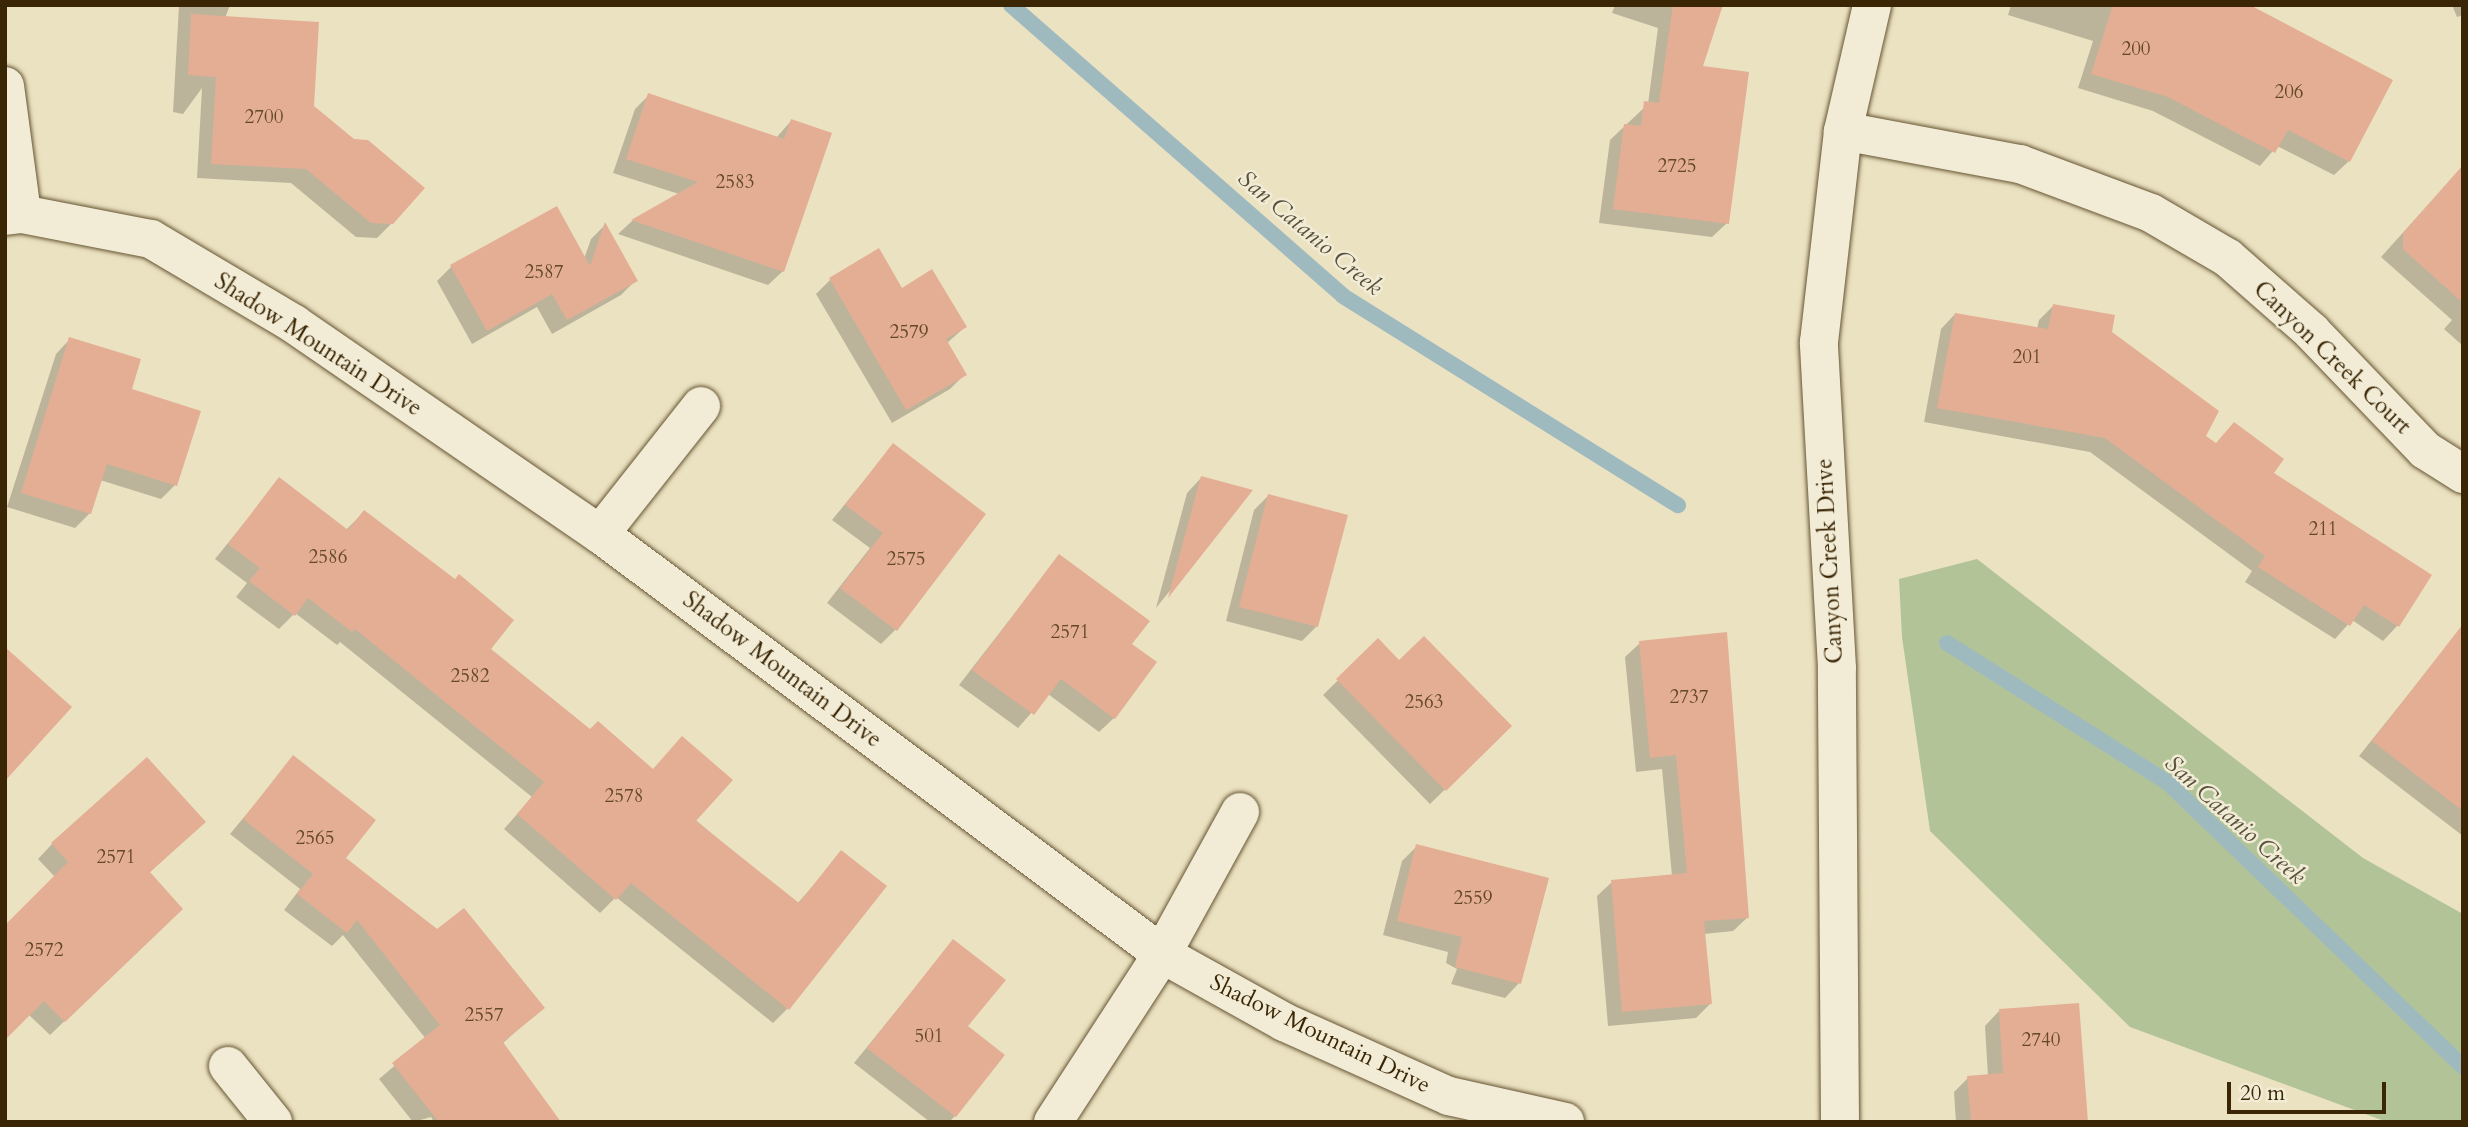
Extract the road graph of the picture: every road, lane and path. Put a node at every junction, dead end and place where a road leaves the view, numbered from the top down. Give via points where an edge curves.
1 (1872, 5) edge
2 (5, 86) edge
3 (1843, 131) junction
4 (14, 215) edge
5 (701, 406) dead end
6 (2463, 474) edge
7 (600, 534) junction
8 (1240, 812) dead end
9 (1162, 954) junction
10 (228, 1066) dead end
11 (273, 1122) edge
12 (1053, 1122) edge
13 (1565, 1122) edge
14 (1840, 1122) edge

1 - 3 street, Canyon Creek Drive
2 - 4 street
3 - 6 street, Canyon Creek Court via 2020,164 2151,213 2228,258 2311,331 2425,450
3 - 14 street, Canyon Creek Drive via 1819,342 1837,668
4 - 7 street, Shadow Mountain Drive via 151,239 295,324
5 - 7 street
7 - 9 street, Shadow Mountain Drive
8 - 9 street
9 - 12 street
9 - 13 street, Shadow Mountain Drive via 1284,1022 1449,1096
10 - 11 street

